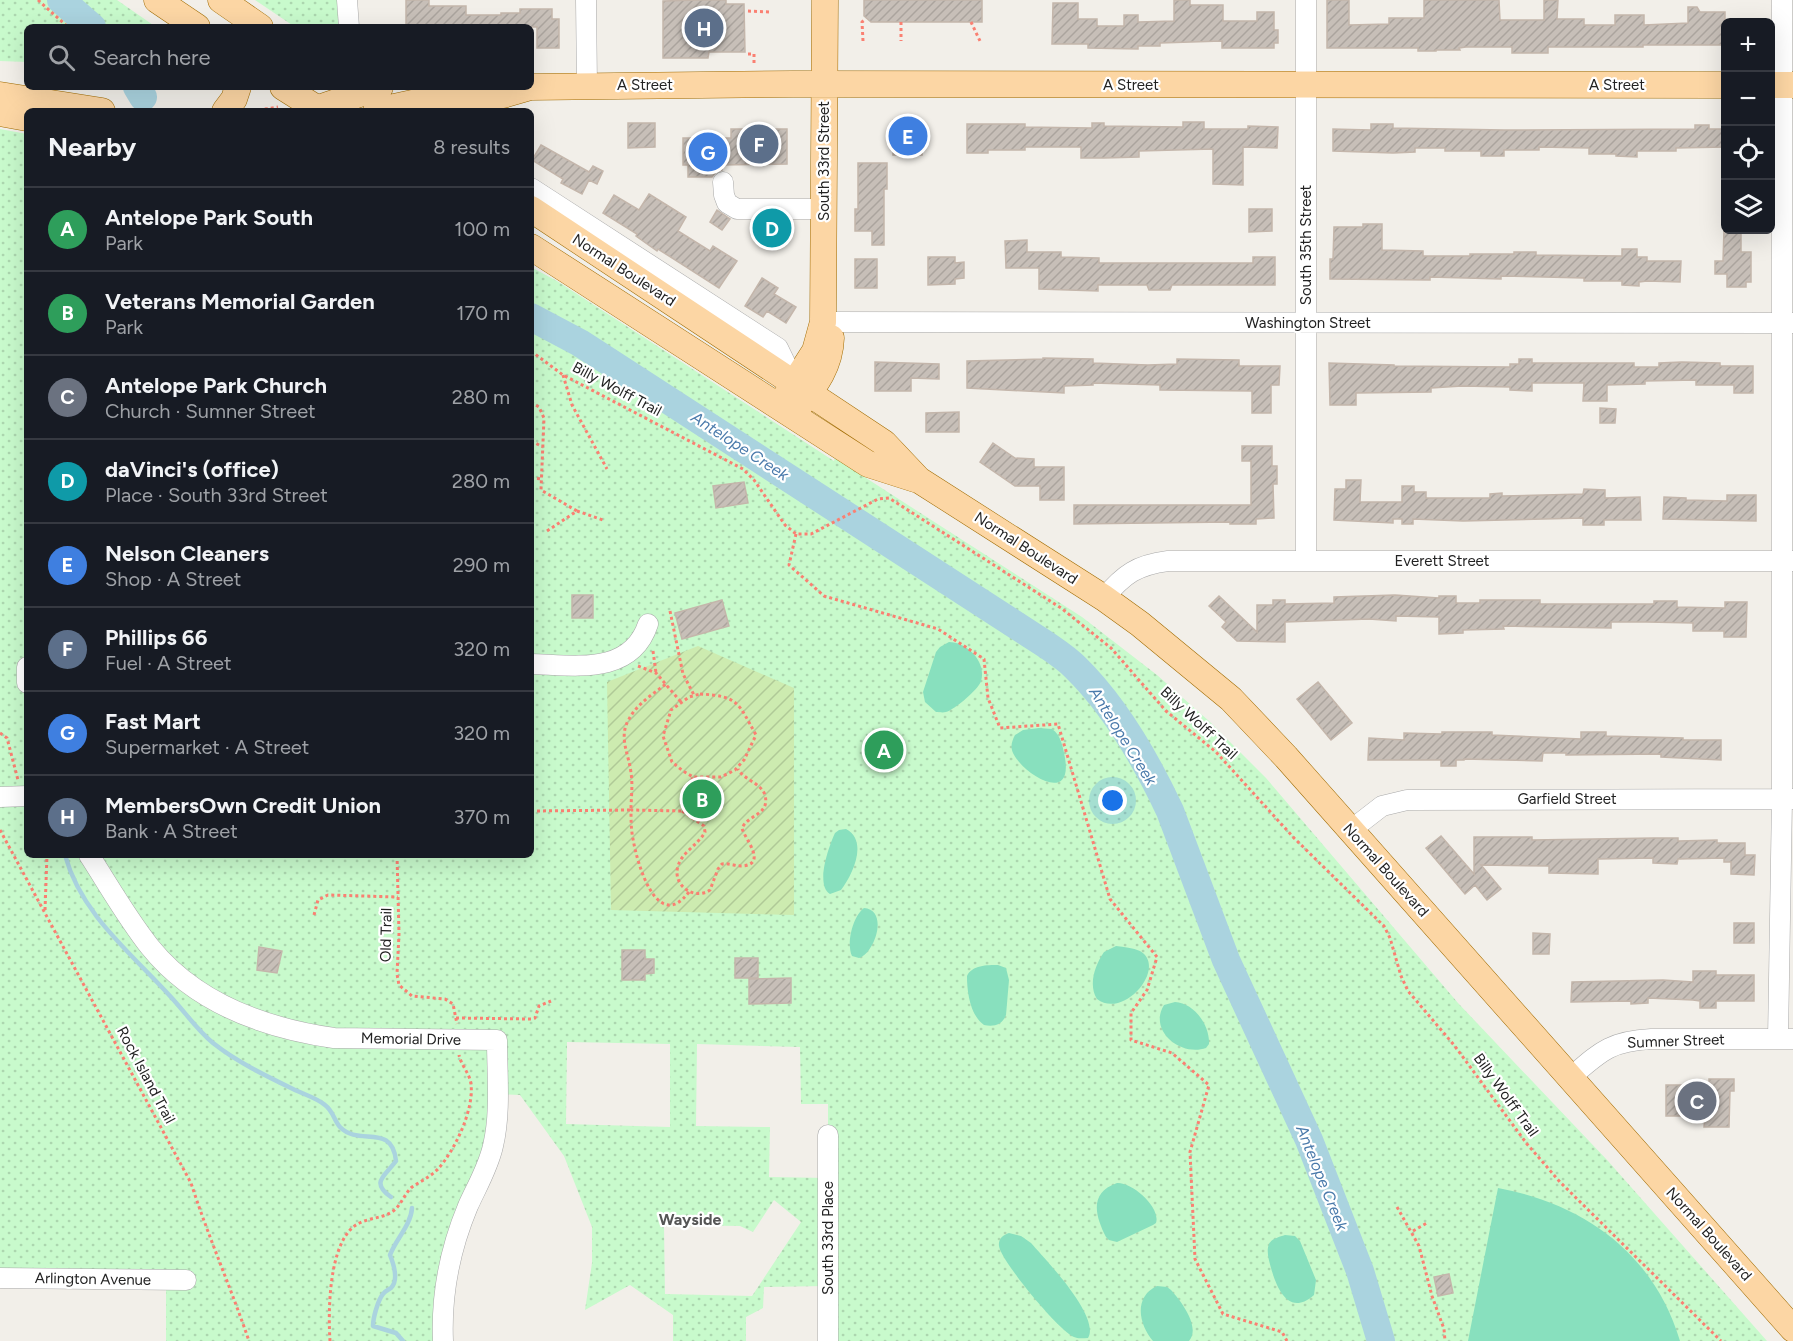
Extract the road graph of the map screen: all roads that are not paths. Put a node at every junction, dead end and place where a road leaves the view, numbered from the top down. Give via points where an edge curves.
1 (158, 0) edge
2 (221, 0) edge
3 (586, 0) edge
4 (825, 0) edge
5 (1306, 0) edge
6 (1782, 0) edge
7 (193, 24) edge
8 (256, 24) edge
9 (824, 84) junction
10 (587, 85) junction
11 (1306, 85) junction
12 (1721, 85) edge
13 (1782, 85) edge
14 (534, 86) edge
15 (236, 90) edge
16 (519, 90) edge
17 (0, 94) edge
18 (350, 95) edge
19 (284, 96) edge
20 (379, 105) edge
21 (67, 108) edge
22 (227, 108) edge
23 (311, 108) edge
24 (321, 108) edge
25 (0, 113) edge
26 (24, 117) edge
27 (723, 182) dead end
28 (534, 190) edge
29 (824, 209) junction
30 (534, 211) edge
31 (534, 249) edge
32 (534, 254) edge
33 (565, 269) junction
34 (823, 322) junction
35 (1306, 323) junction
36 (1787, 323) edge
37 (802, 388) junction
38 (786, 411) junction
39 (919, 480) junction
40 (1306, 561) junction
41 (1788, 561) edge
42 (1104, 598) junction
43 (648, 624) dead end
44 (534, 664) edge
45 (0, 797) edge
46 (24, 797) edge
47 (1788, 799) edge
48 (1351, 830) junction
49 (91, 858) edge
50 (1786, 1039) edge
51 (1570, 1078) junction
52 (828, 1135) dead end
53 (0, 1278) edge
54 (186, 1280) dead end
55 (1793, 1329) edge
56 (443, 1341) edge
57 (828, 1341) edge

1 - 7 main road
2 - 8 main road
3 - 10 street
4 - 9 main road, South 33rd Street
5 - 11 street, South 35th Street
6 - 13 street
9 - 10 main road, A Street
9 - 11 main road, A Street
9 - 29 main road, South 33rd Street
10 - 14 main road, A Street
11 - 12 main road, A Street
11 - 35 street, South 35th Street
13 - 36 street
15 - 22 main road
16 - 20 main road, A Street via 503,95
17 - 21 main road
18 - 20 main road
18 - 24 main road
19 - 23 main road
25 - 26 main road
27 - 29 street via 727,203 737,209
28 - 37 street via 778,348
29 - 34 main road, South 33rd Street
30 - 37 main road, Normal Boulevard
31 - 33 main road, Normal Boulevard
32 - 33 main road
33 - 38 main road, Normal Boulevard
34 - 35 street, Washington Street
34 - 37 main road, South 33rd Street via 831,333 824,373
35 - 36 street, Washington Street
35 - 40 street, South 35th Street
36 - 41 street
37 - 38 main road, South 33rd Street
37 - 39 main road, Normal Boulevard via 884,443
38 - 39 main road, Normal Boulevard via 868,464
39 - 42 main road, Normal Boulevard
40 - 41 street, Everett Street
40 - 42 street, Everett Street via 1157,563 1134,569
41 - 47 street
42 - 48 main road, Normal Boulevard via 1231,699
43 - 44 street via 637,645 617,660 590,665
45 - 46 street
47 - 48 street, Garfield Street via 1407,800 1382,806
47 - 50 street
48 - 51 main road, Normal Boulevard
49 - 56 street, Memorial Drive via 151,948 172,970 215,1002 240,1014 334,1038 497,1040 494,1144 448,1267
50 - 51 street, Sumner Street via 1629,1041 1603,1050
51 - 55 main road, Normal Boulevard
52 - 57 street, South 33rd Place
53 - 54 street, Arlington Avenue

